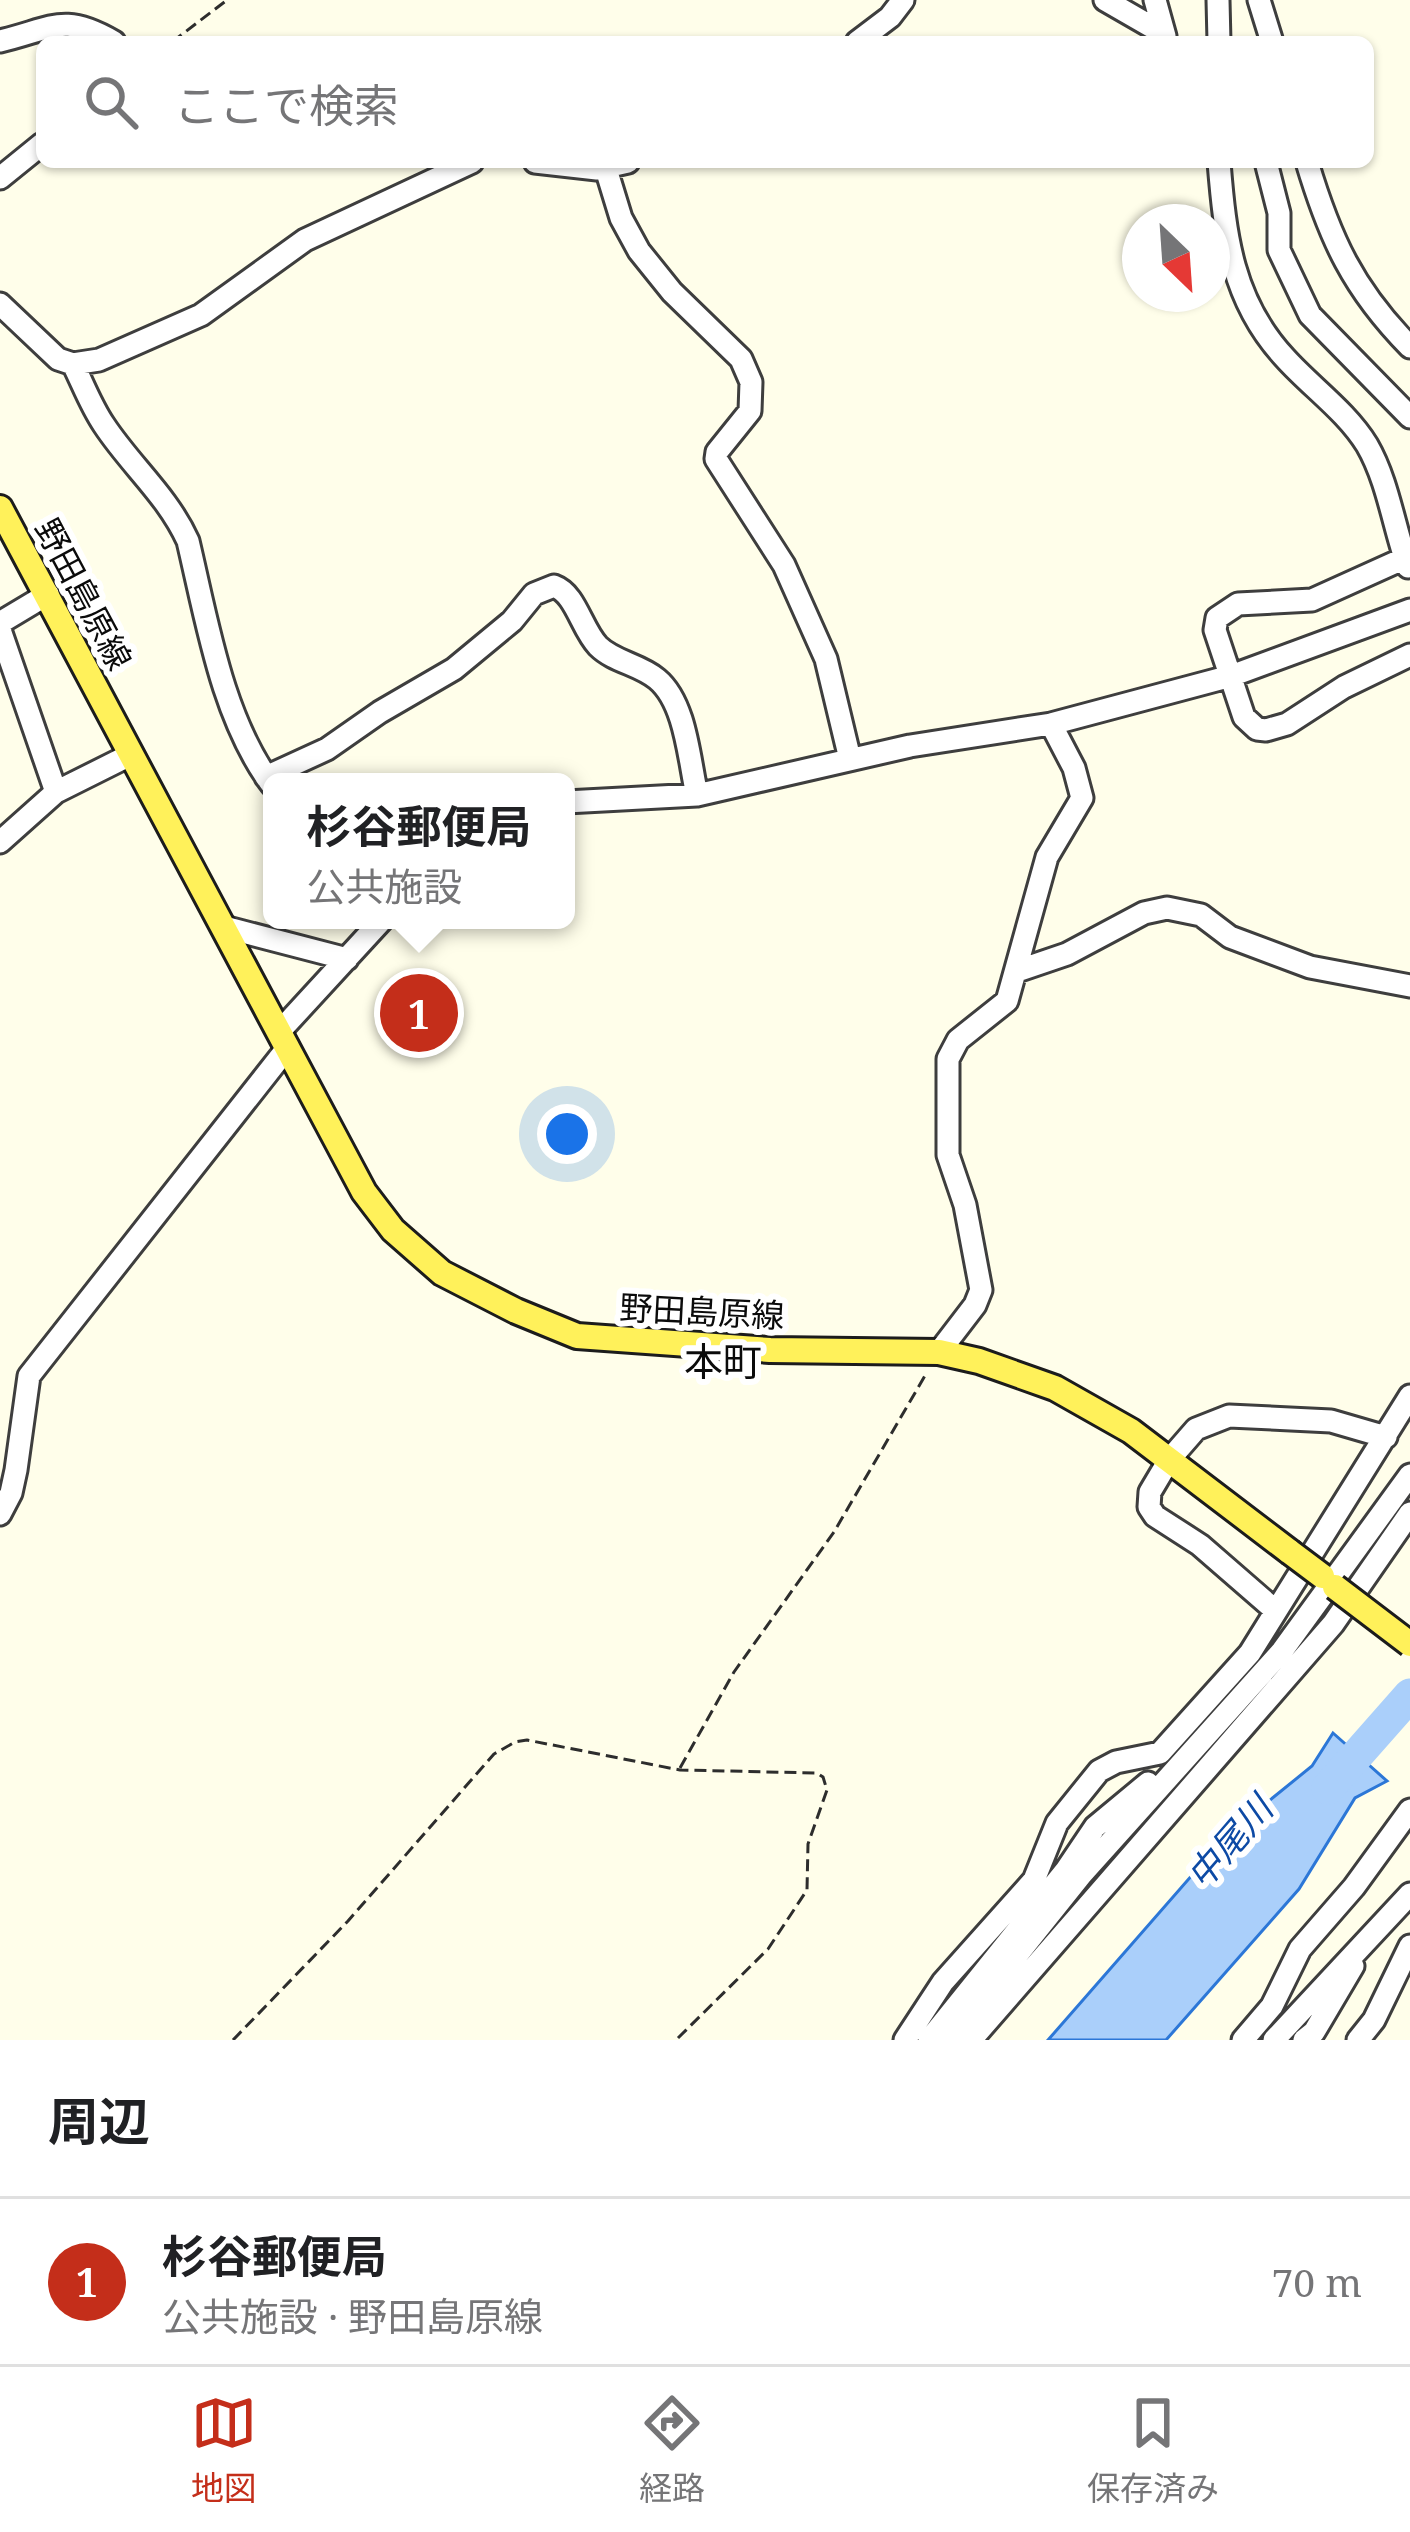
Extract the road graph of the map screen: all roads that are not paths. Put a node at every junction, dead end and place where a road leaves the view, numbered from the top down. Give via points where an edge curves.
1 (903, 0) edge
2 (1105, 0) edge
3 (1155, 0) edge
4 (1218, 0) edge
5 (1259, 0) edge
6 (102, 36) edge
7 (864, 36) edge
8 (1163, 36) edge
9 (1165, 36) edge
10 (1220, 36) edge
11 (1269, 36) edge
12 (0, 40) edge
13 (36, 149) edge
14 (459, 168) edge
15 (617, 168) edge
16 (1220, 168) edge
17 (1268, 168) edge
18 (1309, 168) edge
19 (0, 178) edge
20 (0, 304) edge
21 (1410, 347) edge
22 (73, 364) junction
23 (1410, 417) edge
24 (0, 508) edge
25 (1408, 565) edge
26 (48, 594) junction
27 (1402, 613) edge
28 (1410, 655) edge
29 (1231, 676) junction
30 (1051, 724) junction
31 (132, 754) junction
32 (850, 759) junction
33 (265, 773) edge
34 (284, 773) edge
35 (56, 792) junction
36 (697, 795) junction
37 (575, 802) edge
38 (0, 842) edge
39 (224, 927) junction
40 (374, 929) edge
41 (347, 958) junction
42 (1017, 970) junction
43 (1410, 986) edge
44 (284, 1039) junction
45 (939, 1352) junction
46 (1410, 1396) edge
47 (1386, 1437) junction
48 (1169, 1460) junction
49 (1410, 1475) edge
50 (1410, 1513) edge
51 (0, 1514) edge
52 (1329, 1582) junction
53 (1276, 1611) junction
54 (1410, 1644) edge
55 (1165, 1780) junction
56 (1410, 1810) edge
57 (1410, 1894) edge
58 (1410, 1946) edge
59 (1352, 1957) junction
60 (905, 2040) edge
61 (929, 2040) edge
62 (950, 2040) edge
63 (971, 2040) edge
64 (1244, 2040) edge
65 (1274, 2040) edge
66 (1304, 2040) edge
67 (1358, 2040) edge

1 - 7 street
2 - 8 street
3 - 9 street
4 - 10 street
5 - 11 street
6 - 12 street via 61,22
13 - 19 street
14 - 22 street via 305,240 182,325
15 - 32 street via 621,218 639,251 746,370 750,411 716,459 784,565 826,659
16 - 25 street via 1239,289 1285,359 1355,428 1378,468
17 - 23 street via 1279,250 1310,315
18 - 21 street via 1327,227 1372,308
20 - 22 street
22 - 33 street via 103,424 177,518 227,689
24 - 26 main road, 野田島原線
25 - 29 street via 1312,600 1225,610 1215,629
26 - 31 main road, 野田島原線
26 - 35 street via 0,630
27 - 29 street
28 - 29 street via 1266,730 1244,717
29 - 30 street
30 - 32 street
30 - 42 street via 1082,798 1047,857
31 - 35 street
31 - 39 main road, 野田島原線
32 - 36 street
34 - 36 street via 454,669 534,594 554,586 597,645 666,689
35 - 38 street
36 - 37 street
39 - 41 street
39 - 44 main road, 野田島原線
40 - 41 street
41 - 44 street
42 - 43 street via 1167,908 1201,915 1230,937 1310,967
42 - 45 street via 1007,1001 958,1040 948,1059 947,1155 980,1290
44 - 45 main road, 野田島原線 via 364,1192 393,1230 442,1273 516,1311 577,1336
44 - 51 street via 29,1376 16,1470
45 - 48 main road, 野田島原線 via 1055,1388
46 - 47 street
47 - 48 street via 1330,1421 1229,1416 1196,1429
47 - 53 street
48 - 52 main road, 野田島原線, bridge
48 - 53 street via 1150,1492 1155,1516
49 - 52 street
50 - 63 street via 1333,1624
52 - 54 main road, 野田島原線, bridge
52 - 55 street via 1282,1651
53 - 60 street via 1171,1744 1099,1771 1057,1823 1034,1880 943,1982
55 - 61 street via 1150,1781 1095,1827
55 - 62 street
56 - 64 street via 1300,1949 1272,2006
57 - 59 street
58 - 67 street
59 - 65 street
59 - 66 street via 1349,1978

